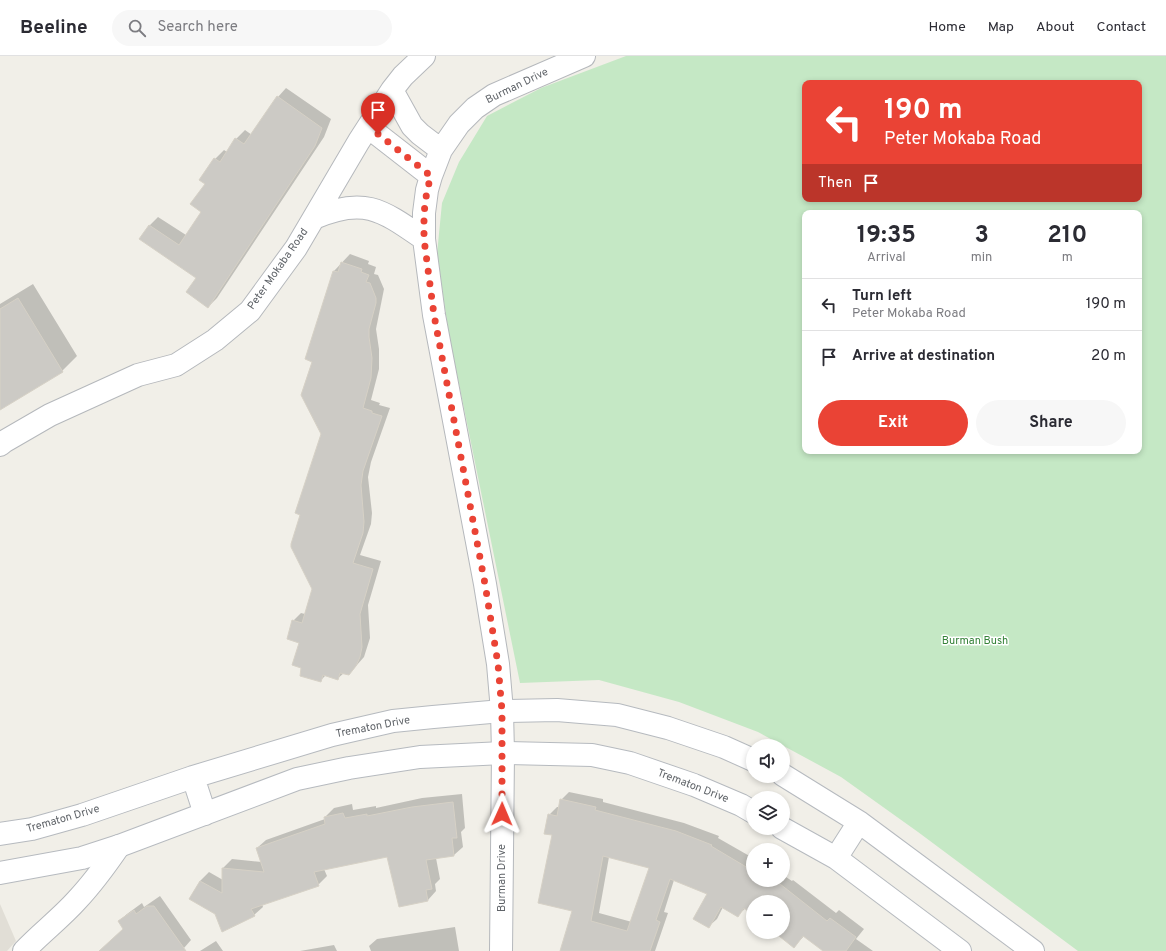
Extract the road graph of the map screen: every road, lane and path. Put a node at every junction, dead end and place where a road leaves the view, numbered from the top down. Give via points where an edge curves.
1 (424, 56) edge
2 (584, 56) edge
3 (392, 90) junction
4 (368, 127) junction
5 (441, 150) junction
6 (431, 176) junction
7 (314, 218) junction
8 (424, 239) junction
9 (0, 445) edge
10 (502, 711) junction
11 (503, 753) junction
12 (746, 757) edge
13 (193, 777) junction
14 (790, 779) edge
15 (746, 808) edge
16 (205, 814) junction
17 (859, 822) junction
18 (790, 832) edge
19 (0, 834) edge
20 (119, 846) junction
21 (836, 858) junction
22 (0, 872) edge
23 (24, 951) edge
24 (501, 951) edge
25 (960, 951) edge
26 (1033, 951) edge

1 - 3 street, Peter Mokaba Road
2 - 5 street, Burman Drive via 494,95 475,108
3 - 4 street, Peter Mokaba Road
3 - 5 street via 412,126
4 - 6 street
4 - 7 street, Peter Mokaba Road
5 - 6 street, Burman Drive
6 - 8 street, Burman Drive via 424,213
7 - 8 street via 350,207 372,209 394,218
7 - 9 street, Peter Mokaba Road via 296,248 250,311 215,340 176,365 138,375 50,415
8 - 10 street, Burman Drive via 434,315 485,584 498,664
10 - 11 street, Burman Drive
10 - 12 street, Trematon Drive via 558,710 617,715 668,728
10 - 13 street, Trematon Drive via 393,721 332,735
11 - 15 street, Trematon Drive via 592,755 630,763 694,785
11 - 16 street, Trematon Drive via 420,757 349,768 297,779
11 - 24 street, Burman Drive
13 - 16 street
13 - 19 street, Trematon Drive via 82,815 32,829
14 - 17 street
16 - 20 street, Trematon Drive
17 - 21 street
17 - 26 street
18 - 21 street
20 - 22 street, Trematon Drive via 82,858
20 - 23 street via 77,901
21 - 25 street

